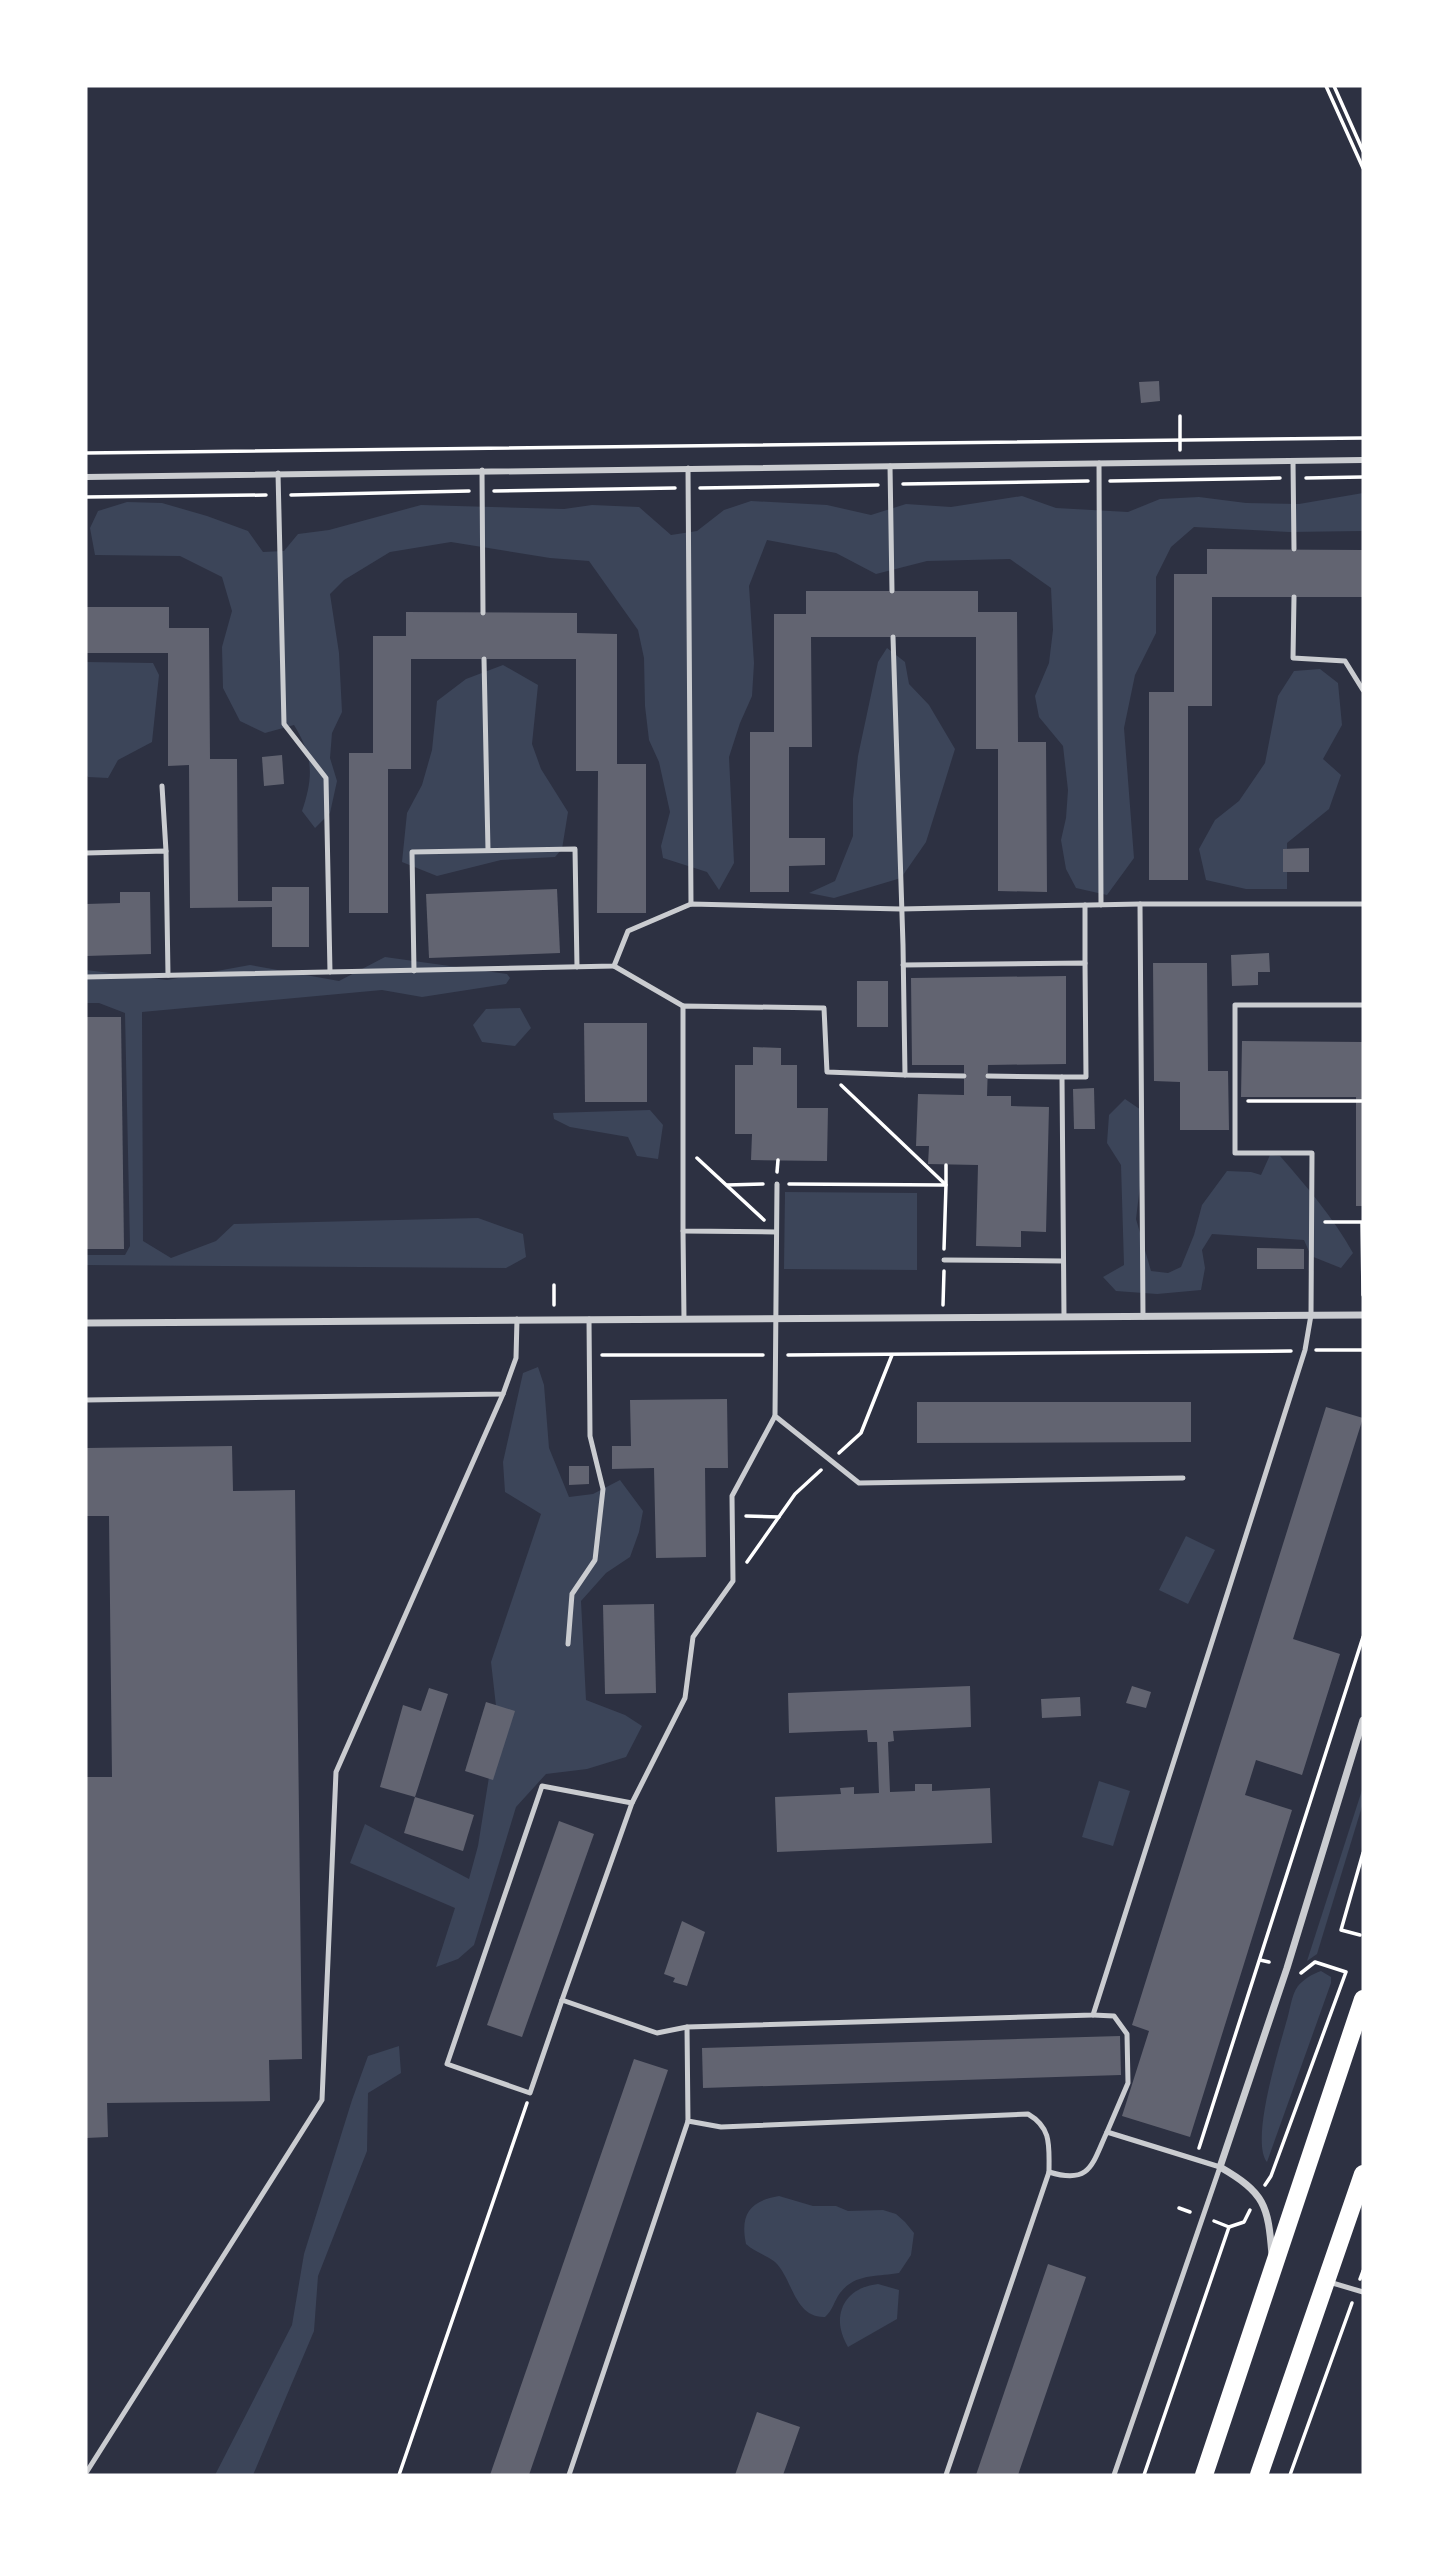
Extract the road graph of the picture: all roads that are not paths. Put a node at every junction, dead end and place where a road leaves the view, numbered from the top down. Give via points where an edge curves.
1 (1363, 460) edge
2 (1293, 461) junction
3 (1099, 463) junction
4 (890, 466) junction
5 (688, 468) junction
6 (482, 470) junction
7 (278, 473) junction
8 (86, 477) edge
9 (1294, 550) dead end
10 (892, 591) dead end
11 (1294, 597) dead end
12 (483, 613) dead end
13 (893, 637) dead end
14 (484, 659) dead end
15 (1363, 690) edge
16 (162, 786) dead end
17 (488, 850) junction
18 (166, 851) junction
19 (86, 853) edge
20 (691, 904) junction
21 (1140, 904) junction
22 (1363, 904) edge
23 (1085, 905) junction
24 (1101, 905) junction
25 (901, 909) junction
26 (1084, 963) junction
27 (903, 965) junction
28 (614, 966) junction
29 (577, 967) junction
30 (414, 971) junction
31 (330, 972) junction
32 (168, 975) junction
33 (86, 977) edge
34 (1363, 1005) edge
35 (682, 1006) junction
36 (905, 1075) junction
37 (964, 1076) dead end
38 (988, 1076) dead end
39 (1062, 1077) junction
40 (777, 1184) road end
41 (683, 1231) junction
42 (776, 1232) junction
43 (944, 1261) road end
44 (1063, 1261) junction
45 (1311, 1315) junction
46 (1363, 1315) edge
47 (1064, 1317) junction
48 (1143, 1317) junction
49 (517, 1319) junction
50 (589, 1319) junction
51 (684, 1319) junction
52 (775, 1319) junction
53 (86, 1323) edge
54 (503, 1394) junction
55 (86, 1400) edge
56 (775, 1416) junction
57 (1183, 1478) dead end
58 (568, 1644) dead end
59 (1363, 1720) edge
60 (632, 1803) junction
61 (1363, 1999) edge
62 (562, 2000) junction
63 (1093, 2015) junction
64 (687, 2027) junction
65 (688, 2121) junction
66 (1107, 2132) junction
67 (1220, 2168) junction
68 (1049, 2172) junction
69 (1363, 2174) edge
70 (1273, 2269) junction
71 (1325, 2281) junction
72 (1360, 2291) edge
73 (86, 2473) edge
74 (569, 2475) edge
75 (946, 2475) edge
76 (1114, 2475) edge
77 (1204, 2475) edge
78 (1259, 2475) edge

1 - 2 street
2 - 3 street
2 - 9 lane
3 - 4 street
3 - 24 lane
4 - 5 street
4 - 10 lane
5 - 6 street
5 - 20 lane
6 - 7 street
6 - 12 lane
7 - 8 street
7 - 31 lane via 284,724 326,778
11 - 15 lane via 1293,658 1345,661
13 - 25 lane
14 - 17 lane
16 - 18 lane
17 - 29 lane via 575,849
17 - 30 lane via 412,852
18 - 19 lane
18 - 32 lane
20 - 25 lane
20 - 28 lane via 628,931
21 - 22 lane
21 - 24 lane
21 - 48 lane
23 - 24 lane
23 - 25 lane
23 - 26 lane
25 - 27 lane
26 - 27 lane
26 - 39 lane via 1086,1077
27 - 36 lane
28 - 29 lane
28 - 35 lane
29 - 30 lane
30 - 31 lane
31 - 32 lane
32 - 33 lane
34 - 45 lane via 1235,1005 1235,1153 1312,1153
35 - 36 lane via 824,1008 827,1072
35 - 41 lane
36 - 37 lane
38 - 39 lane
39 - 44 lane
40 - 42 lane
41 - 42 lane
41 - 51 lane
42 - 52 lane
43 - 44 lane
44 - 47 lane
45 - 46 street
45 - 48 street
45 - 63 lane via 1305,1350
47 - 48 street
47 - 52 street
49 - 50 street
49 - 53 street
49 - 54 lane via 516,1358
50 - 51 street
50 - 58 lane via 590,1436 603,1489 595,1560 572,1594
51 - 52 street
52 - 56 lane
54 - 55 lane
54 - 73 lane via 336,1773 323,2100
56 - 57 lane via 859,1483
56 - 60 lane via 732,1496 733,1581 693,1637 685,1698
59 - 67 street
60 - 62 lane
60 - 62 lane via 542,1786 447,2064 530,2093
61 - 70 main road
62 - 64 lane via 657,2033
63 - 64 lane
63 - 66 lane via 1114,2017 1128,2034 1128,2083
64 - 65 lane
65 - 68 lane via 721,2127 1028,2114 1041,2122 1046,2132
65 - 74 lane
66 - 67 lane
66 - 68 lane via 1083,2175 1065,2177
67 - 70 street via 1258,2195 1269,2221
67 - 76 lane
68 - 75 lane
69 - 71 main road
70 - 77 main road
71 - 72 lane
71 - 78 main road

